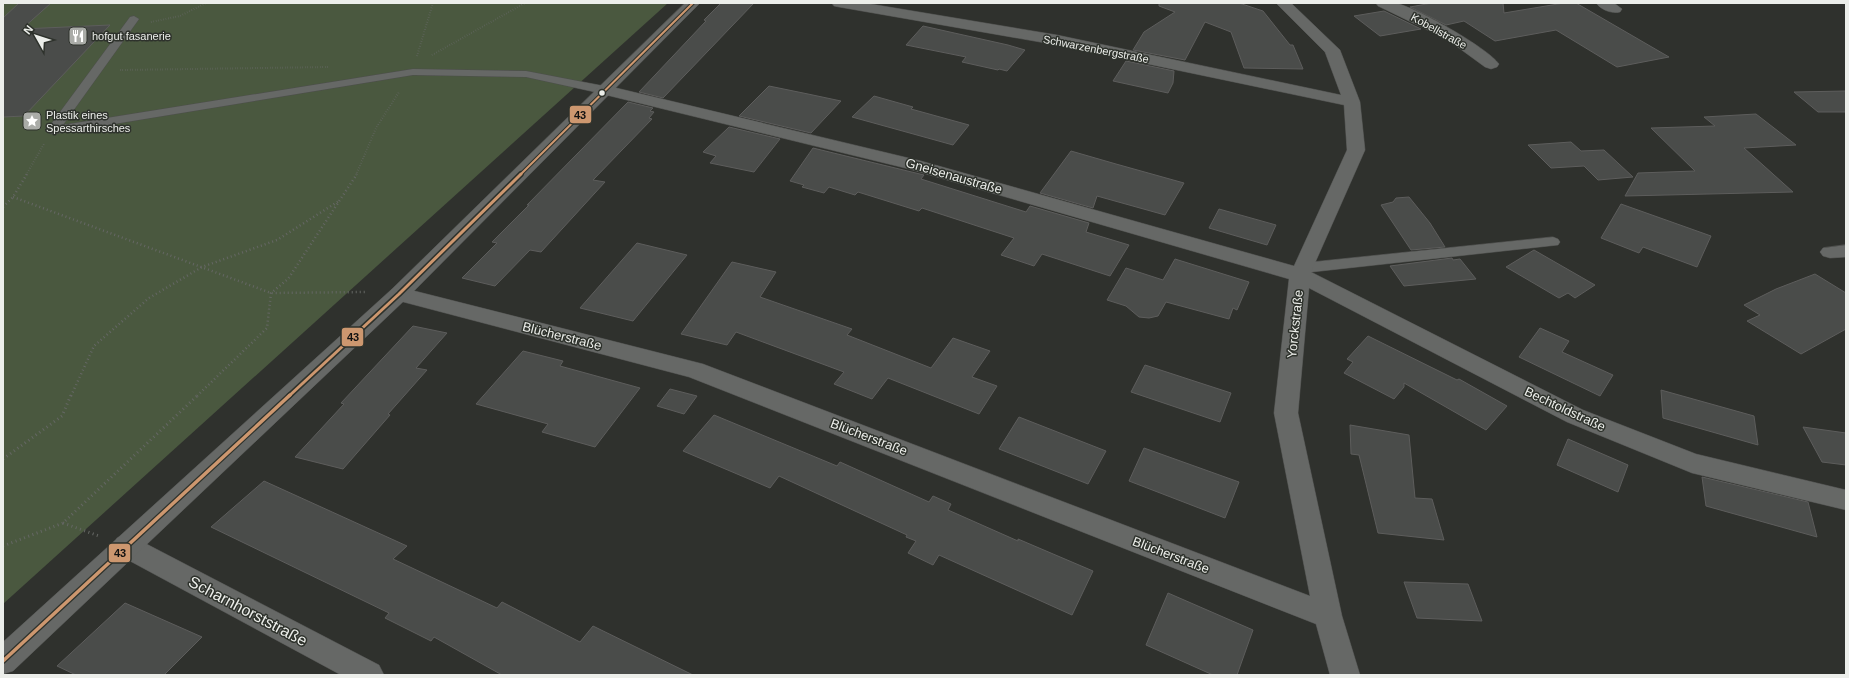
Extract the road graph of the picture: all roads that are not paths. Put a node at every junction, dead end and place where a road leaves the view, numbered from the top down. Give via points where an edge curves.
1 (693, 3) edge
2 (839, 3) edge
3 (1283, 3) edge
4 (1383, 3) edge
5 (134, 19) dead end
6 (1491, 64) dead end
7 (604, 90) junction
8 (1352, 102) junction
9 (1553, 242) dead end
10 (1302, 271) junction
11 (399, 294) junction
12 (1846, 500) edge
13 (126, 546) junction
14 (1328, 616) junction
15 (3, 661) edge
16 (369, 675) edge
17 (1345, 675) edge

1 - 7 street
2 - 8 street, Schwarzenbergstraße via 1057,40
3 - 8 street, Yorckstraße via 1332,50
4 - 6 street, Kobellstraße via 1426,22 1479,53
5 - 7 lane via 53,130 413,72 526,74
7 - 10 street, Gneisenaustraße via 915,165
7 - 11 street
8 - 10 street, Yorckstraße via 1356,150
9 - 10 lane
10 - 12 street, Bechtoldstraße via 1575,416 1692,463
10 - 14 street, Yorckstraße via 1286,413
11 - 13 street
11 - 14 street, Blücherstraße via 695,370
13 - 15 street
13 - 16 street, Scharnhorststraße
14 - 17 street, Yorckstraße

